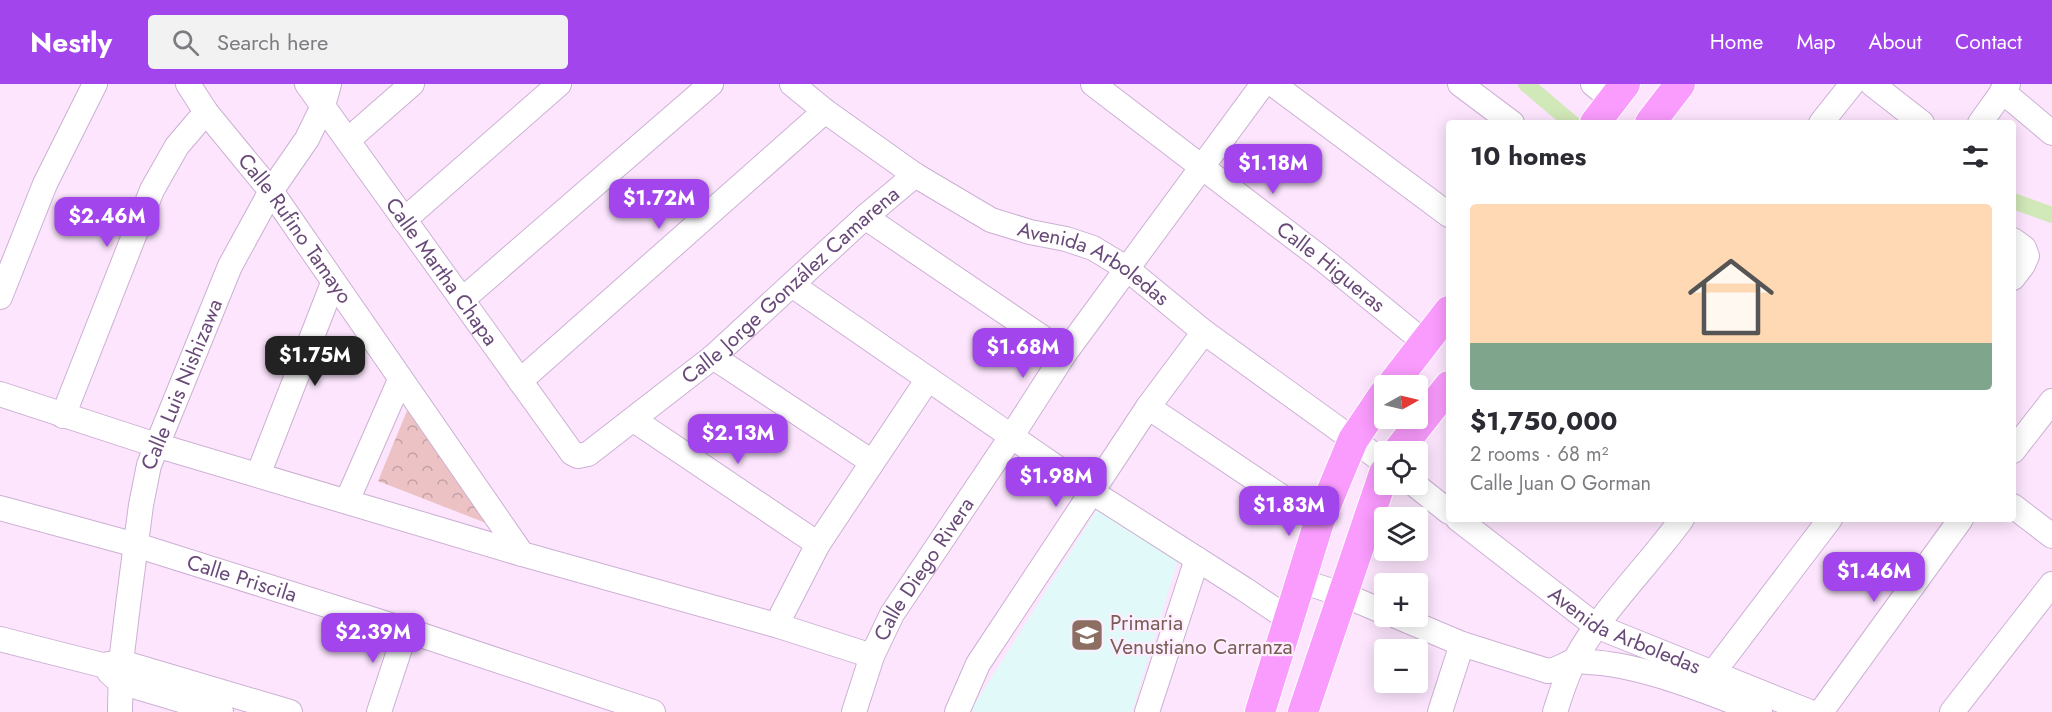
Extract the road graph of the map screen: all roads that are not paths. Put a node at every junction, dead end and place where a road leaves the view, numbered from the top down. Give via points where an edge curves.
1 (95, 84) edge
2 (188, 84) edge
3 (307, 84) edge
4 (412, 84) edge
5 (559, 84) edge
6 (711, 84) edge
7 (792, 84) edge
8 (1093, 84) edge
9 (1263, 84) edge
10 (1273, 84) edge
11 (1460, 84) edge
12 (1680, 84) edge
13 (1852, 84) edge
14 (1872, 84) edge
15 (2005, 88) edge
16 (326, 95) edge
17 (825, 111) junction
18 (206, 112) junction
19 (1508, 120) edge
20 (1652, 120) edge
21 (1823, 120) edge
22 (1918, 120) edge
23 (1982, 120) edge
24 (2052, 133) edge
25 (348, 140) junction
26 (1201, 167) junction
27 (915, 176) junction
28 (271, 191) junction
29 (1446, 213) edge
30 (865, 217) junction
31 (404, 220) junction
32 (2016, 242) edge
33 (1126, 268) junction
34 (2016, 274) edge
35 (333, 283) junction
36 (792, 285) junction
37 (0, 297) edge
38 (463, 299) junction
39 (1446, 314) edge
40 (1204, 332) junction
41 (1424, 342) junction
42 (1065, 353) junction
43 (713, 357) junction
44 (1399, 375) edge
45 (928, 379) junction
46 (400, 380) junction
47 (520, 381) junction
48 (1446, 390) edge
49 (0, 394) edge
50 (2052, 401) edge
51 (1148, 407) junction
52 (1374, 409) edge
53 (63, 416) junction
54 (634, 420) junction
55 (1011, 437) junction
56 (1353, 440) junction
57 (1406, 441) edge
58 (156, 445) junction
59 (2016, 446) edge
60 (1374, 455) edge
61 (578, 456) joint
62 (872, 462) junction
63 (258, 475) junction
64 (1092, 492) junction
65 (1377, 495) edge
66 (1428, 495) edge
67 (347, 501) junction
68 (0, 508) edge
69 (2016, 508) edge
70 (1446, 510) edge
71 (1318, 522) junction
72 (1462, 522) edge
73 (1672, 522) edge
74 (1828, 522) edge
75 (1959, 522) edge
76 (2052, 536) edge
77 (818, 544) junction
78 (136, 545) junction
79 (522, 554) junction
80 (1197, 559) junction
81 (1301, 581) junction
82 (2052, 584) edge
83 (1344, 595) junction
84 (1374, 608) edge
85 (1290, 620) junction
86 (779, 626) junction
87 (1596, 626) junction
88 (1421, 627) edge
89 (406, 630) junction
90 (0, 639) edge
91 (1462, 644) junction
92 (872, 656) junction
93 (1574, 661) junction
94 (114, 670) junction
95 (1706, 682) junction
96 (260, 708) edge
97 (120, 712) edge
98 (221, 712) edge
99 (290, 712) edge
100 (379, 712) edge
101 (653, 712) edge
102 (854, 712) edge
103 (957, 712) edge
104 (1147, 712) edge
105 (1260, 712) edge
106 (1303, 712) edge
107 (1440, 712) edge
108 (1555, 712) edge
109 (1760, 712) edge
110 (1810, 712) edge
111 (1821, 712) edge
112 (1952, 712) edge

1 - 37 street via 45,184
2 - 18 street, Calle Rufino Tamayo
3 - 16 street, Calle Martha Chapa
4 - 25 street
5 - 31 street
6 - 38 street
7 - 17 street, Avenida Arboledas
8 - 26 street, Calle Higueras
9 - 26 street, Calle Diego Rivera
10 - 29 street
11 - 19 street
12 - 20 main road
13 - 21 street
14 - 22 street
15 - 23 street
15 - 24 street
16 - 25 street, Calle Martha Chapa
16 - 28 street, Calle Luis Nishizawa via 307,139
17 - 27 street, Avenida Arboledas
17 - 47 street
18 - 28 street, Calle Rufino Tamayo
18 - 53 street via 177,146 152,190
25 - 31 street, Calle Martha Chapa
26 - 33 street, Calle Diego Rivera
26 - 41 street, Calle Higueras
27 - 30 street, Calle Jorge González Camarena
27 - 33 street, Avenida Arboledas via 991,220 1093,248
28 - 35 street, Calle Rufino Tamayo
28 - 58 street, Calle Luis Nishizawa via 230,266
30 - 36 street, Calle Jorge González Camarena
30 - 42 street
31 - 38 street, Calle Martha Chapa
32 - 34 street via 2027,256
33 - 40 street, Avenida Arboledas
33 - 42 street, Calle Diego Rivera
35 - 46 street, Calle Rufino Tamayo
35 - 63 street
36 - 43 street, Calle Jorge González Camarena
36 - 45 street
38 - 47 street, Calle Martha Chapa
39 - 41 main road
40 - 51 street
40 - 56 street, Avenida Arboledas
41 - 44 main road
42 - 55 street, Calle Diego Rivera
43 - 54 street, Calle Jorge González Camarena
43 - 62 street
45 - 55 street
45 - 62 street
46 - 67 street
46 - 79 street, Calle Rufino Tamayo
47 - 61 street, Calle Martha Chapa
48 - 57 main road
49 - 53 street
50 - 59 street
51 - 64 street
51 - 71 street
52 - 56 main road
53 - 58 street
54 - 61 street, Calle Jorge González Camarena via 588,454
54 - 77 street
55 - 64 street
55 - 92 street, Calle Diego Rivera via 892,614
56 - 60 street, Avenida Arboledas
56 - 71 main road
58 - 63 street
58 - 78 street, Calle Luis Nishizawa
62 - 77 street
63 - 67 street
64 - 80 street
64 - 103 street via 978,664
65 - 83 main road
66 - 70 street
67 - 79 street
68 - 78 street, Calle Priscila
69 - 76 street
71 - 81 main road
72 - 87 street, Avenida Arboledas
73 - 87 street via 1658,553
74 - 95 street
75 - 111 street
77 - 86 street
78 - 89 street, Calle Priscila
78 - 94 street, Calle Luis Nishizawa
79 - 86 street
80 - 85 street
80 - 104 street
81 - 83 street
81 - 85 main road
82 - 112 street
83 - 84 street
83 - 106 main road
85 - 105 main road
86 - 92 street
87 - 93 street
87 - 95 street, Avenida Arboledas
88 - 91 street
89 - 100 street
89 - 101 street, Calle Priscila
90 - 94 street
91 - 93 street via 1548,671
91 - 107 street
92 - 102 street, Calle Diego Rivera
93 - 95 street
93 - 108 street
94 - 96 street
94 - 97 street, Calle Luis Nishizawa
94 - 98 street
95 - 109 street
95 - 110 street, Avenida Arboledas
96 - 99 street

